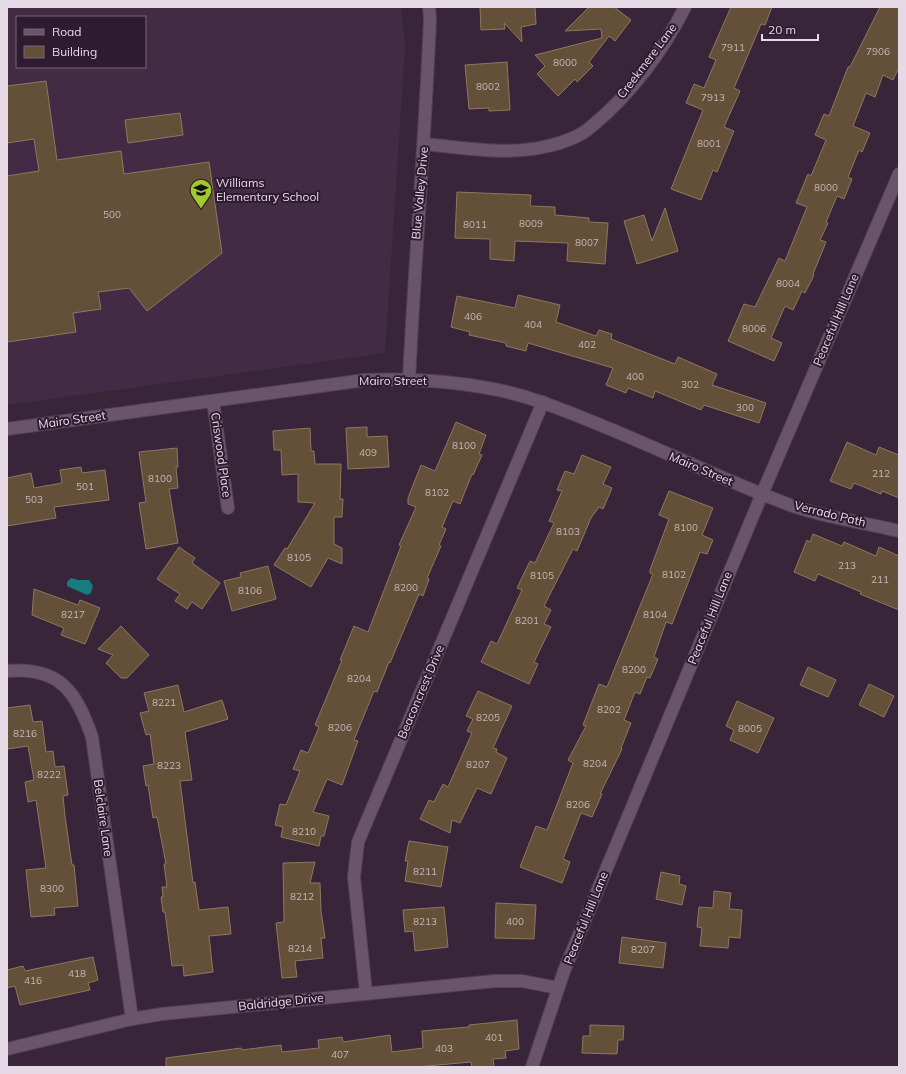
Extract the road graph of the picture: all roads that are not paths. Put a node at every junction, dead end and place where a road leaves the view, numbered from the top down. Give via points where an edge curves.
1 (429, 7) edge
2 (685, 7) edge
3 (425, 144) junction
4 (899, 174) edge
5 (409, 379) junction
6 (213, 401) junction
7 (543, 402) junction
8 (7, 429) edge
9 (762, 494) junction
10 (228, 508) dead end
11 (899, 531) edge
12 (7, 671) edge
13 (558, 988) junction
14 (366, 993) junction
15 (132, 1019) junction
16 (7, 1048) edge
17 (532, 1067) edge

1 - 3 street, Blue Valley Drive
2 - 3 street, Creekmere Lane via 674,28 641,75 592,127 549,146 520,150
3 - 5 street, Blue Valley Drive via 416,242
4 - 9 street, Peaceful Hill Lane
5 - 6 street, Mairo Street via 365,380
5 - 7 street, Mairo Street via 456,383
6 - 8 street, Mairo Street
6 - 10 street, Criswood Place
7 - 9 street, Mairo Street
7 - 14 street, Beaconcrest Drive via 358,842 354,877
9 - 11 street, Verrado Path via 805,510
9 - 13 street, Peaceful Hill Lane
12 - 15 street, Belclaire Lane via 38,673 56,679 70,691 83,712 92,736
13 - 14 street, Baldridge Drive via 522,981 495,981
13 - 17 street, Peaceful Hill Lane
14 - 15 street, Baldridge Drive
15 - 16 street, Baldridge Drive

